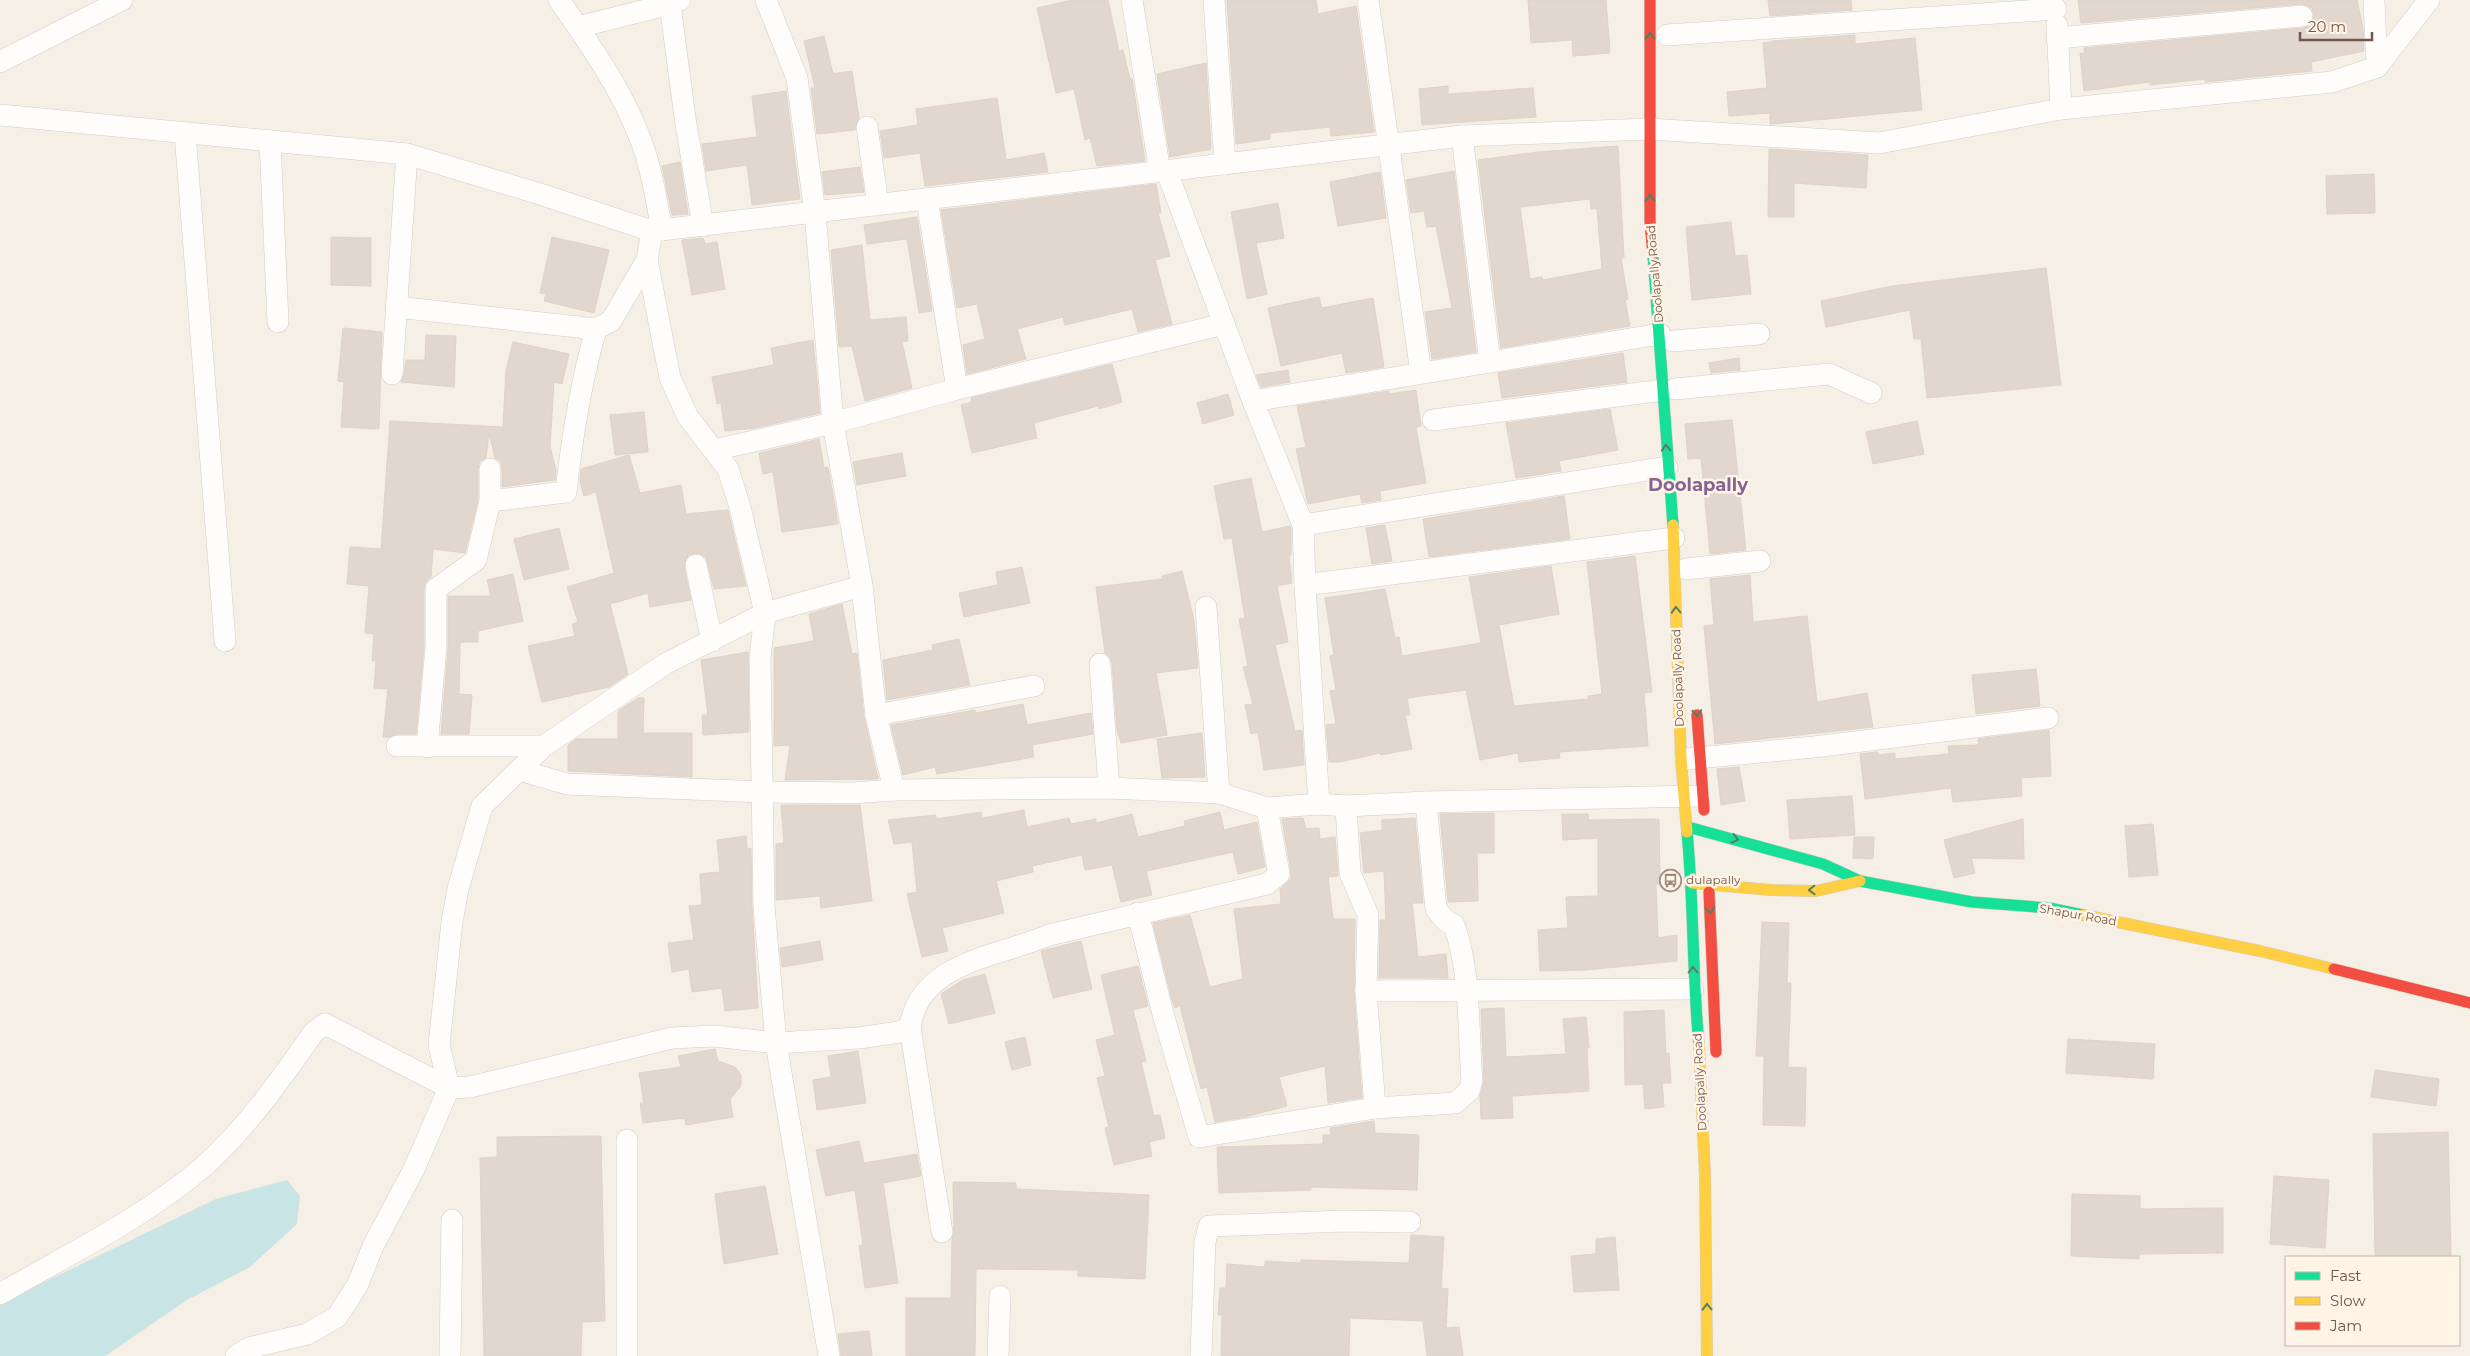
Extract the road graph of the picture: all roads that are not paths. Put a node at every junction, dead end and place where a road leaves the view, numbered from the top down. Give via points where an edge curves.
1 (122, 0) edge
2 (559, 0) edge
3 (766, 0) edge
4 (1132, 0) edge
5 (1214, 0) edge
6 (1368, 0) edge
7 (1650, 0) edge
8 (2374, 0) edge
9 (2429, 0) edge
10 (673, 1) edge
11 (2055, 5) edge
12 (2302, 16) dead end
13 (578, 27) junction
14 (1667, 35) dead end
15 (2057, 38) junction
16 (0, 62) edge
17 (2377, 67) junction
18 (2061, 110) junction
19 (0, 115) edge
20 (867, 127) dead end
21 (1660, 130) junction
22 (185, 133) junction
23 (1462, 136) junction
24 (270, 141) junction
25 (1389, 145) junction
26 (407, 154) junction
27 (1224, 164) junction
28 (1163, 172) junction
29 (927, 199) junction
30 (878, 205) junction
31 (815, 213) junction
32 (703, 226) junction
33 (657, 231) junction
34 (647, 260) junction
35 (396, 307) junction
36 (278, 322) dead end
37 (1224, 324) junction
38 (596, 329) junction
39 (1759, 334) dead end
40 (1670, 340) junction
41 (1490, 362) junction
42 (1421, 373) junction
43 (392, 374) dead end
44 (1671, 386) junction
45 (958, 388) junction
46 (1871, 393) dead end
47 (1253, 401) junction
48 (1433, 420) dead end
49 (833, 423) junction
50 (714, 450) junction
51 (1667, 467) junction
52 (490, 470) dead end
53 (490, 501) junction
54 (1303, 525) junction
55 (1674, 538) junction
56 (1760, 561) dead end
57 (696, 565) dead end
58 (1686, 574) joint
59 (1305, 585) junction
60 (862, 586) junction
61 (1206, 607) dead end
62 (765, 613) junction
63 (225, 641) dead end
64 (712, 641) junction
65 (1100, 664) dead end
66 (1034, 686) dead end
67 (1696, 707) dead end
68 (876, 715) junction
69 (2048, 718) dead end
70 (396, 746) dead end
71 (544, 746) junction
72 (427, 747) junction
73 (1691, 758) junction
74 (519, 770) junction
75 (1109, 788) junction
76 (894, 790) junction
77 (764, 792) junction
78 (1219, 793) junction
79 (1694, 796) junction
80 (1426, 802) junction
81 (1319, 804) junction
82 (1346, 806) junction
83 (1267, 808) junction
84 (1688, 827) junction
85 (1705, 830) junction
86 (1706, 848) dead end
87 (1708, 879) junction
88 (1860, 881) junction
89 (1692, 882) junction
90 (1138, 913) junction
91 (1693, 990) junction
92 (1366, 991) junction
93 (1466, 992) junction
94 (2470, 1003) edge
95 (910, 1027) junction
96 (776, 1043) junction
97 (1716, 1068) dead end
98 (449, 1088) junction
99 (1375, 1108) junction
100 (628, 1140) dead end
101 (452, 1220) dead end
102 (1410, 1222) dead end
103 (942, 1232) dead end
104 (0, 1294) edge
105 (1000, 1296) dead end
106 (236, 1356) edge
107 (450, 1356) edge
108 (627, 1356) edge
109 (829, 1356) edge
110 (998, 1356) edge
111 (1201, 1356) edge
112 (1707, 1356) edge

1 - 16 street
2 - 13 street
3 - 31 street via 797,78
4 - 28 street
5 - 27 street
6 - 25 street
21 -> 7 main road, Doolapally Road
8 - 17 street
9 - 17 street
10 - 13 street
10 - 32 street via 685,118
11 - 14 street
11 - 15 street
12 - 15 street
13 - 33 street via 628,109 645,153
15 - 18 street
17 - 18 street via 2332,82
18 - 21 street via 1879,143
19 - 22 street
20 - 30 street
21 - 23 street
40 -> 21 main road, Doolapally Road via 1650,221
22 - 24 street
22 - 63 street
23 - 25 street
23 - 41 street
24 - 26 street
24 - 36 street
25 - 27 street
25 - 42 street
26 - 33 street
26 - 35 street
27 - 28 street
28 - 29 street
28 - 37 street
29 - 30 street
29 - 45 street
30 - 31 street
31 - 32 street
31 - 49 street
32 - 33 street
33 - 34 street
34 - 38 street via 611,321
34 - 50 street via 670,378 688,417
35 - 38 street
35 - 43 street
37 - 45 street
37 - 47 street
38 - 53 street via 586,366 566,492
39 - 40 street
40 - 41 street
40 - 44 main road, Doolapally Road
41 - 42 street
42 - 47 street
44 - 46 street via 1829,374
44 - 48 street
51 -> 44 main road, Doolapally Road
44 - 58 main road, Doolapally Road
45 - 49 street
47 - 54 street
49 - 50 street
49 - 60 street
50 - 62 street via 728,469 740,507
51 - 54 street
51 - 55 main road, Doolapally Road
52 - 53 street
53 - 72 street via 476,560 436,589 436,647
54 - 59 street
55 - 59 street
73 -> 55 main road, Doolapally Road
56 - 58 street
57 - 64 street
59 - 81 street
60 - 62 street
60 - 68 street
61 - 78 street
62 - 64 street
62 - 77 street via 760,658
64 - 71 street via 665,664
65 - 75 street
66 - 68 street
67 -> 73 main road, Doolapally Road
68 - 76 street
69 - 73 street via 1814,747
70 - 72 street
71 - 72 street
71 - 74 street
73 - 79 main road, Doolapally Road
73 - 79 main road, Doolapally Road
74 - 77 street via 567,784
74 - 98 street via 482,806 458,889 439,1045
75 - 76 street
75 - 78 street
76 - 77 street
77 - 96 street via 764,906
78 - 83 street
79 - 80 street
79 - 84 main road, Doolapally Road
79 - 85 main road, Doolapally Road
80 - 82 street
80 - 93 street via 1436,909 1454,925 1458,934
81 - 82 street
81 - 83 street
82 - 92 street via 1350,873 1368,915
83 - 90 street via 1279,874 1274,880
84 - 85 main road, Shapur Road
84 - 89 main road, Doolapally Road
85 - 86 main road, Doolapally Road
85 -> 88 main road, Shapur Road via 1823,864
88 -> 87 main road via 1816,891 1771,890
87 - 89 main road
87 -> 97 main road, Doolapally Road
88 - 94 main road, Shapur Road via 1972,902 2049,908 2260,951
91 -> 89 main road, Doolapally Road
90 - 95 street via 1049,935 950,970 933,983 912,1012
90 - 99 street via 1199,1137
91 - 93 street
112 -> 91 main road, Doolapally Road via 1700,1060
92 - 93 street
92 - 99 street
93 - 99 street via 1472,1081 1469,1091 1455,1103
95 - 96 street via 899,1032 859,1038
95 - 103 street
96 - 98 street via 714,1036 672,1038 470,1087
96 - 109 street
98 - 104 street via 325,1024 314,1032 248,1120 203,1167 152,1205
98 - 106 street via 358,1284 337,1317 307,1334 249,1348
100 - 108 street
101 - 107 street
102 - 111 street via 1209,1226 1205,1242
105 - 110 street

